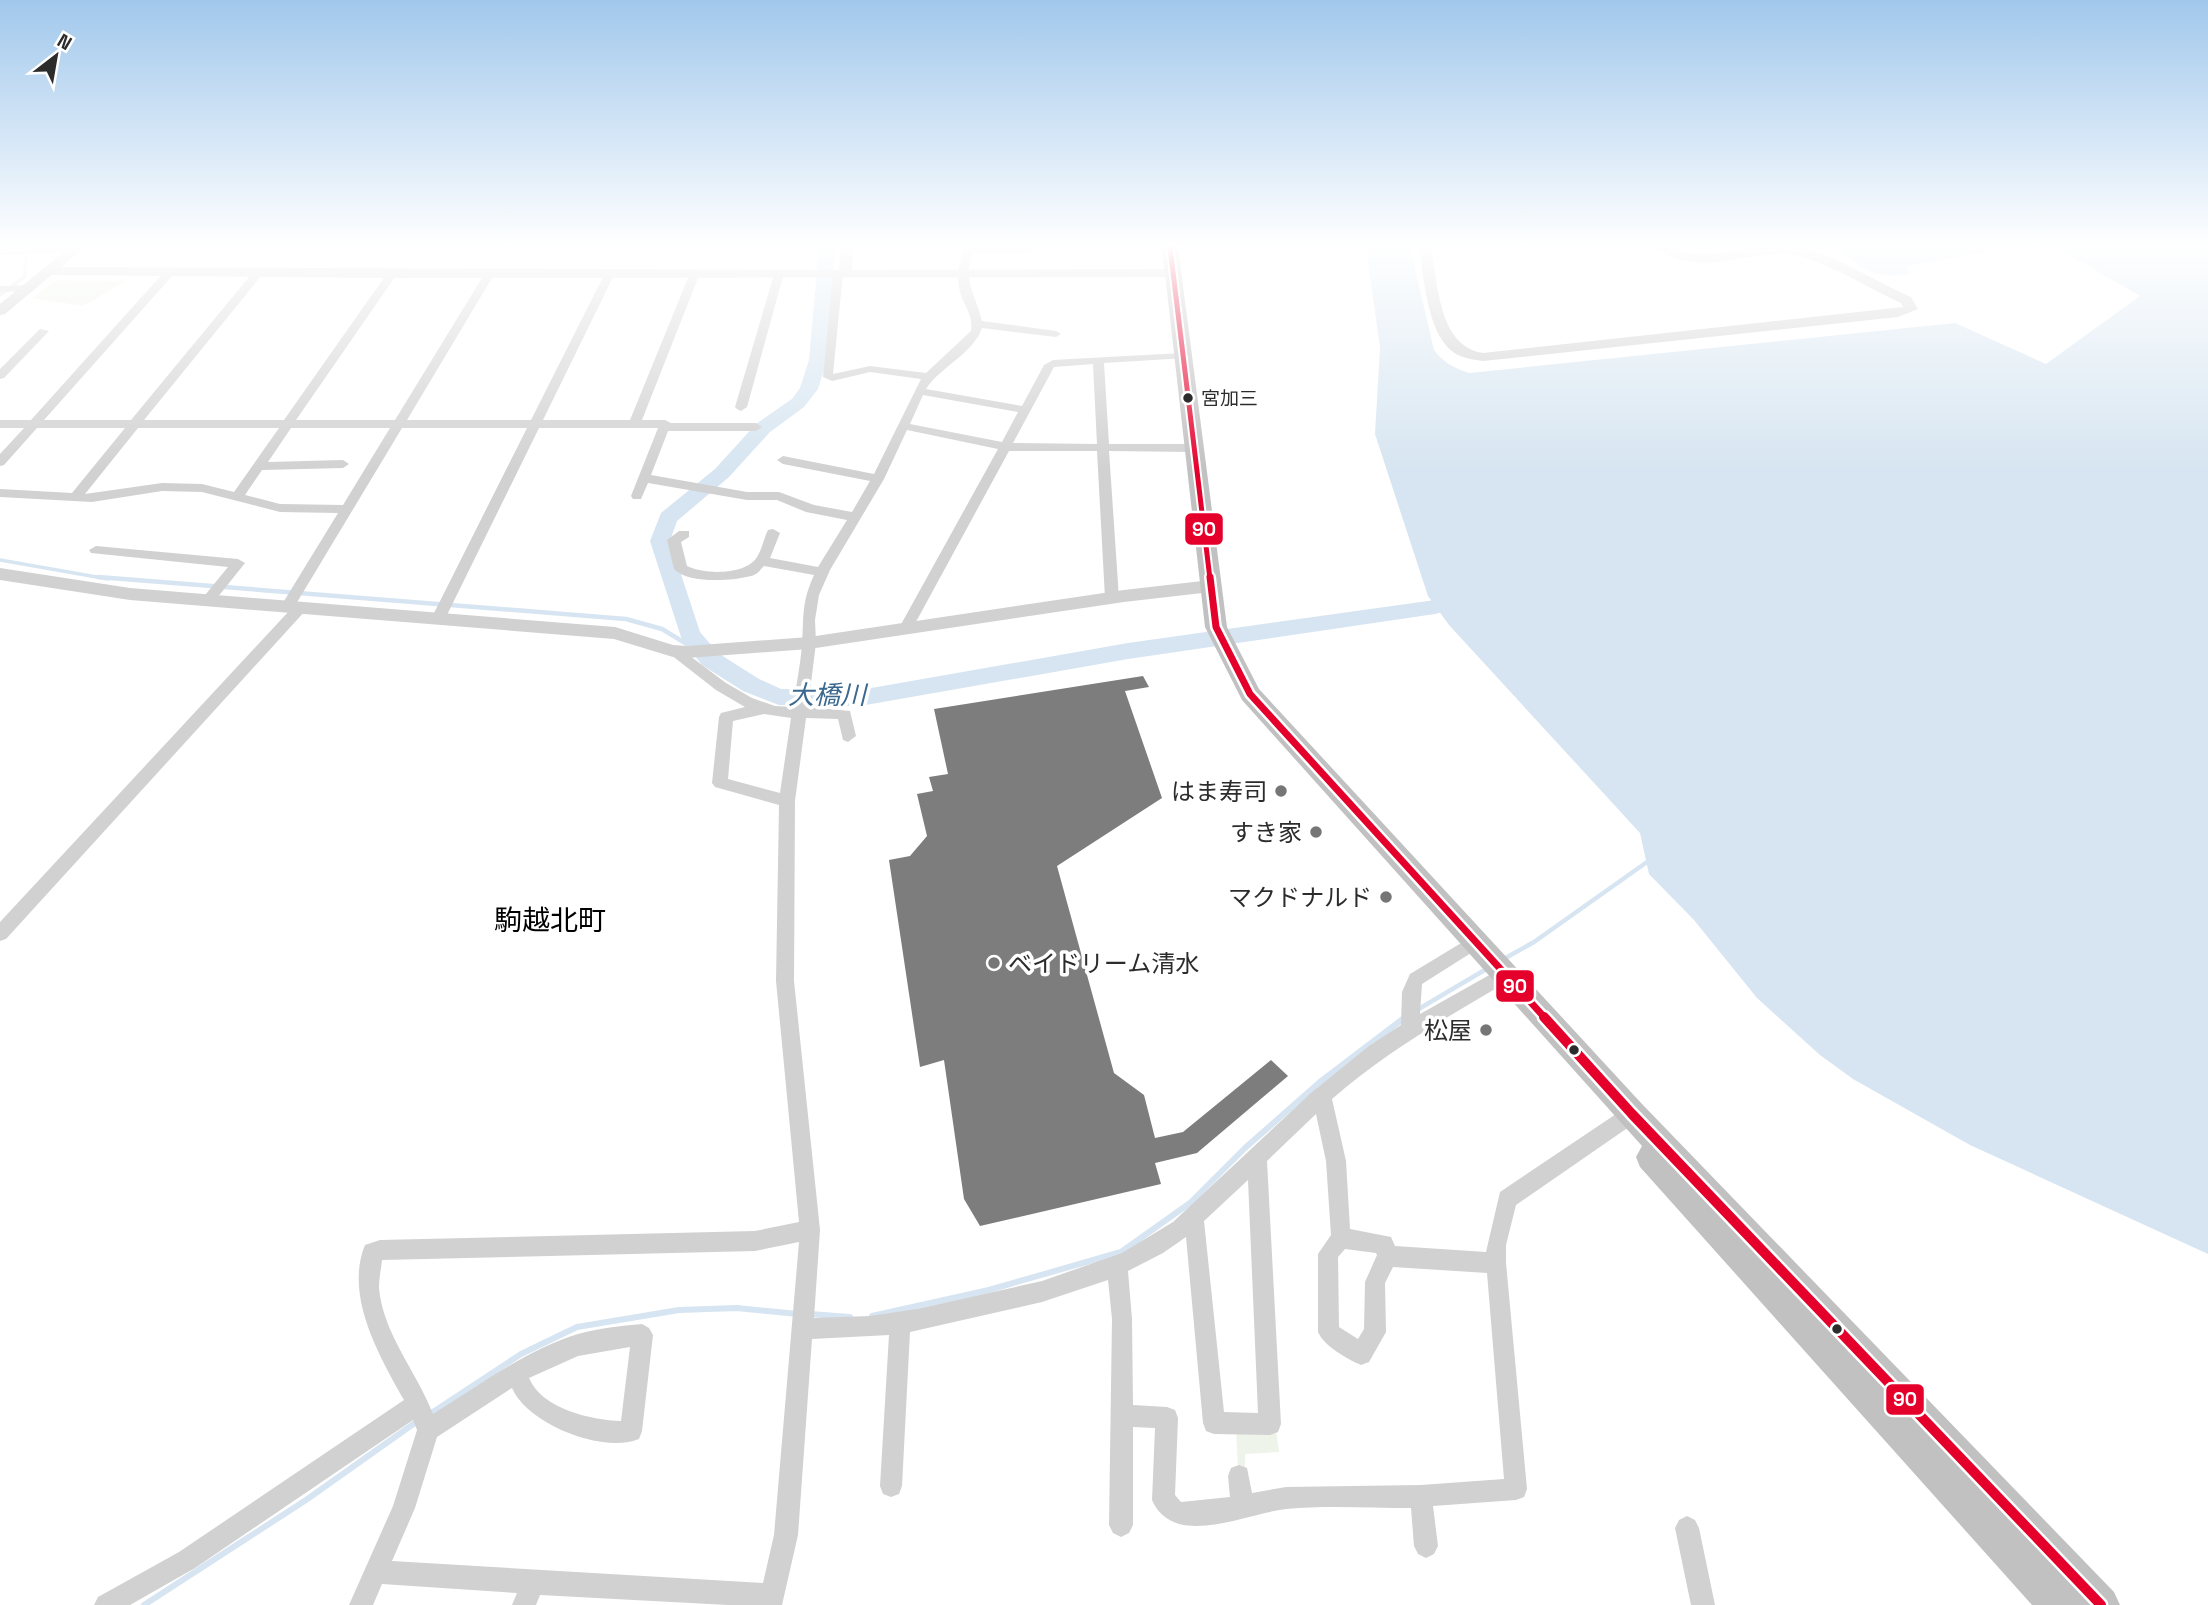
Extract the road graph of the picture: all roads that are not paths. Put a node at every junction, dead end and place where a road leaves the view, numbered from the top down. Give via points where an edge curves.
1 (125, 322) edge
2 (217, 322) edge
3 (359, 322) edge
4 (460, 322) edge
5 (585, 322) edge
6 (676, 322) edge
7 (765, 322) edge
8 (834, 322) edge
9 (1173, 322) edge
10 (1441, 322) edge
11 (1819, 322) edge
12 (978, 324) joint
13 (44, 331) dead end
14 (1056, 334) dead end
15 (1177, 356) junction
16 (1098, 360) junction
17 (0, 376) edge
18 (928, 377) junction
19 (919, 391) junction
20 (741, 407) dead end
21 (1024, 410) junction
22 (0, 424) edge
23 (635, 424) junction
24 (33, 425) junction
25 (131, 425) junction
26 (288, 425) junction
27 (397, 425) junction
28 (533, 425) junction
29 (904, 426) junction
30 (664, 427) junction
31 (755, 427) dead end
32 (1006, 447) junction
33 (1102, 448) junction
34 (1187, 448) junction
35 (783, 460) dead end
36 (0, 462) edge
37 (343, 464) dead end
38 (259, 466) junction
39 (645, 478) junction
40 (878, 479) junction
41 (0, 493) edge
42 (638, 496) dead end
43 (75, 497) junction
44 (237, 497) junction
45 (346, 509) junction
46 (855, 517) junction
47 (773, 533) dead end
48 (684, 534) dead end
49 (96, 550) dead end
50 (762, 561) junction
51 (822, 572) junction
52 (0, 574) edge
53 (1204, 586) junction
54 (1112, 598) junction
55 (208, 600) junction
56 (294, 606) junction
57 (438, 619) junction
58 (906, 628) junction
59 (809, 643) junction
60 (680, 651) junction
61 (764, 708) junction
62 (799, 711) junction
63 (848, 736) dead end
64 (787, 801) junction
65 (0, 934) edge
66 (1486, 963) junction
67 (1409, 1028) junction
68 (1322, 1097) junction
69 (1626, 1118) junction
70 (1256, 1156) junction
71 (1194, 1216) junction
72 (810, 1230) junction
73 (1341, 1238) junction
74 (1387, 1256) junction
75 (1496, 1263) junction
76 (1117, 1265) junction
77 (802, 1317) junction
78 (900, 1323) junction
79 (517, 1373) junction
80 (418, 1404) junction
81 (1122, 1416) junction
82 (428, 1430) junction
83 (1239, 1476) dead end
84 (891, 1486) dead end
85 (1421, 1496) junction
86 (1242, 1507) junction
87 (1121, 1525) dead end
88 (1687, 1528) dead end
89 (1426, 1546) dead end
90 (377, 1572) junction
91 (528, 1594) edge
92 (630, 1597) edge
93 (771, 1600) edge
94 (106, 1605) edge
95 (361, 1605) edge
96 (1703, 1605) edge
97 (2057, 1605) edge
98 (2101, 1605) edge

1 - 24 street
2 - 25 street
3 - 26 street
4 - 27 street
5 - 28 street
6 - 23 street
7 - 20 street
8 - 18 street via 827,375 832,378 870,369
9 - 15 highway
10 - 11 street via 1450,342 1461,351 1486,357
12 - 14 street
12 - 18 street via 968,342
13 - 17 street
15 - 16 street
15 - 34 highway
16 - 21 street via 1050,365
16 - 33 street
18 - 19 street
19 - 21 street
19 - 29 street
21 - 32 street
22 - 24 street
23 - 28 street
23 - 30 street
24 - 25 street
24 - 36 street
25 - 26 street
25 - 43 street
26 - 27 street
26 - 38 street
27 - 28 street
27 - 45 street
28 - 57 street
29 - 32 street
29 - 40 street
30 - 31 street
30 - 39 street
32 - 33 street
32 - 58 street
33 - 34 street
33 - 54 street
34 - 53 highway
35 - 40 street
37 - 38 street
38 - 44 street
39 - 42 street
39 - 46 street via 711,492 779,496 811,509
40 - 46 street
41 - 43 street
43 - 44 street via 162,487 202,488
44 - 45 street via 280,508
45 - 56 street
46 - 51 street
47 - 50 street
48 - 50 street via 674,540 681,569 686,572 750,572
49 - 55 street via 238,563
50 - 51 street
51 - 59 street via 812,595
52 - 55 street via 130,594
53 - 54 street
53 - 66 highway via 1209,627 1239,696
54 - 58 street
55 - 56 street
56 - 57 street
56 - 65 street
57 - 60 street via 615,633
58 - 59 street
59 - 60 street
59 - 62 street
60 - 61 street via 736,695
61 - 62 street
61 - 64 street via 726,717 720,783
62 - 63 street via 845,715
62 - 64 street
64 - 72 street via 785,981
66 - 67 street
66 - 67 street via 1416,979 1410,988
66 - 69 highway
67 - 68 street
68 - 70 street
68 - 73 street via 1336,1161
69 - 75 street via 1507,1199
69 - 97 highway
69 - 98 highway
70 - 71 street
70 - 71 street via 1270,1424 1214,1423
71 - 76 street via 1154,1247
72 - 77 street
72 - 80 street via 755,1241 372,1252 369,1288 379,1323 388,1350
73 - 74 street via 1384,1244
73 - 74 street via 1328,1254 1329,1332 1361,1354 1375,1332 1375,1282
74 - 75 street
75 - 85 street via 1516,1489
76 - 78 street via 1004,1301
76 - 81 street
77 - 78 street via 878,1327
77 - 93 street via 786,1535
78 - 84 street
79 - 79 street via 527,1396 553,1413 598,1432 631,1431 642,1335 579,1345
79 - 82 street
80 - 82 street
80 - 94 street via 187,1560
81 - 86 street via 1167,1418 1163,1500 1173,1510 1214,1512
81 - 87 street
82 - 90 street via 404,1508
83 - 86 street
85 - 86 street via 1286,1498
85 - 89 street
88 - 96 street
90 - 91 street
90 - 95 street
91 - 92 street
92 - 93 street

